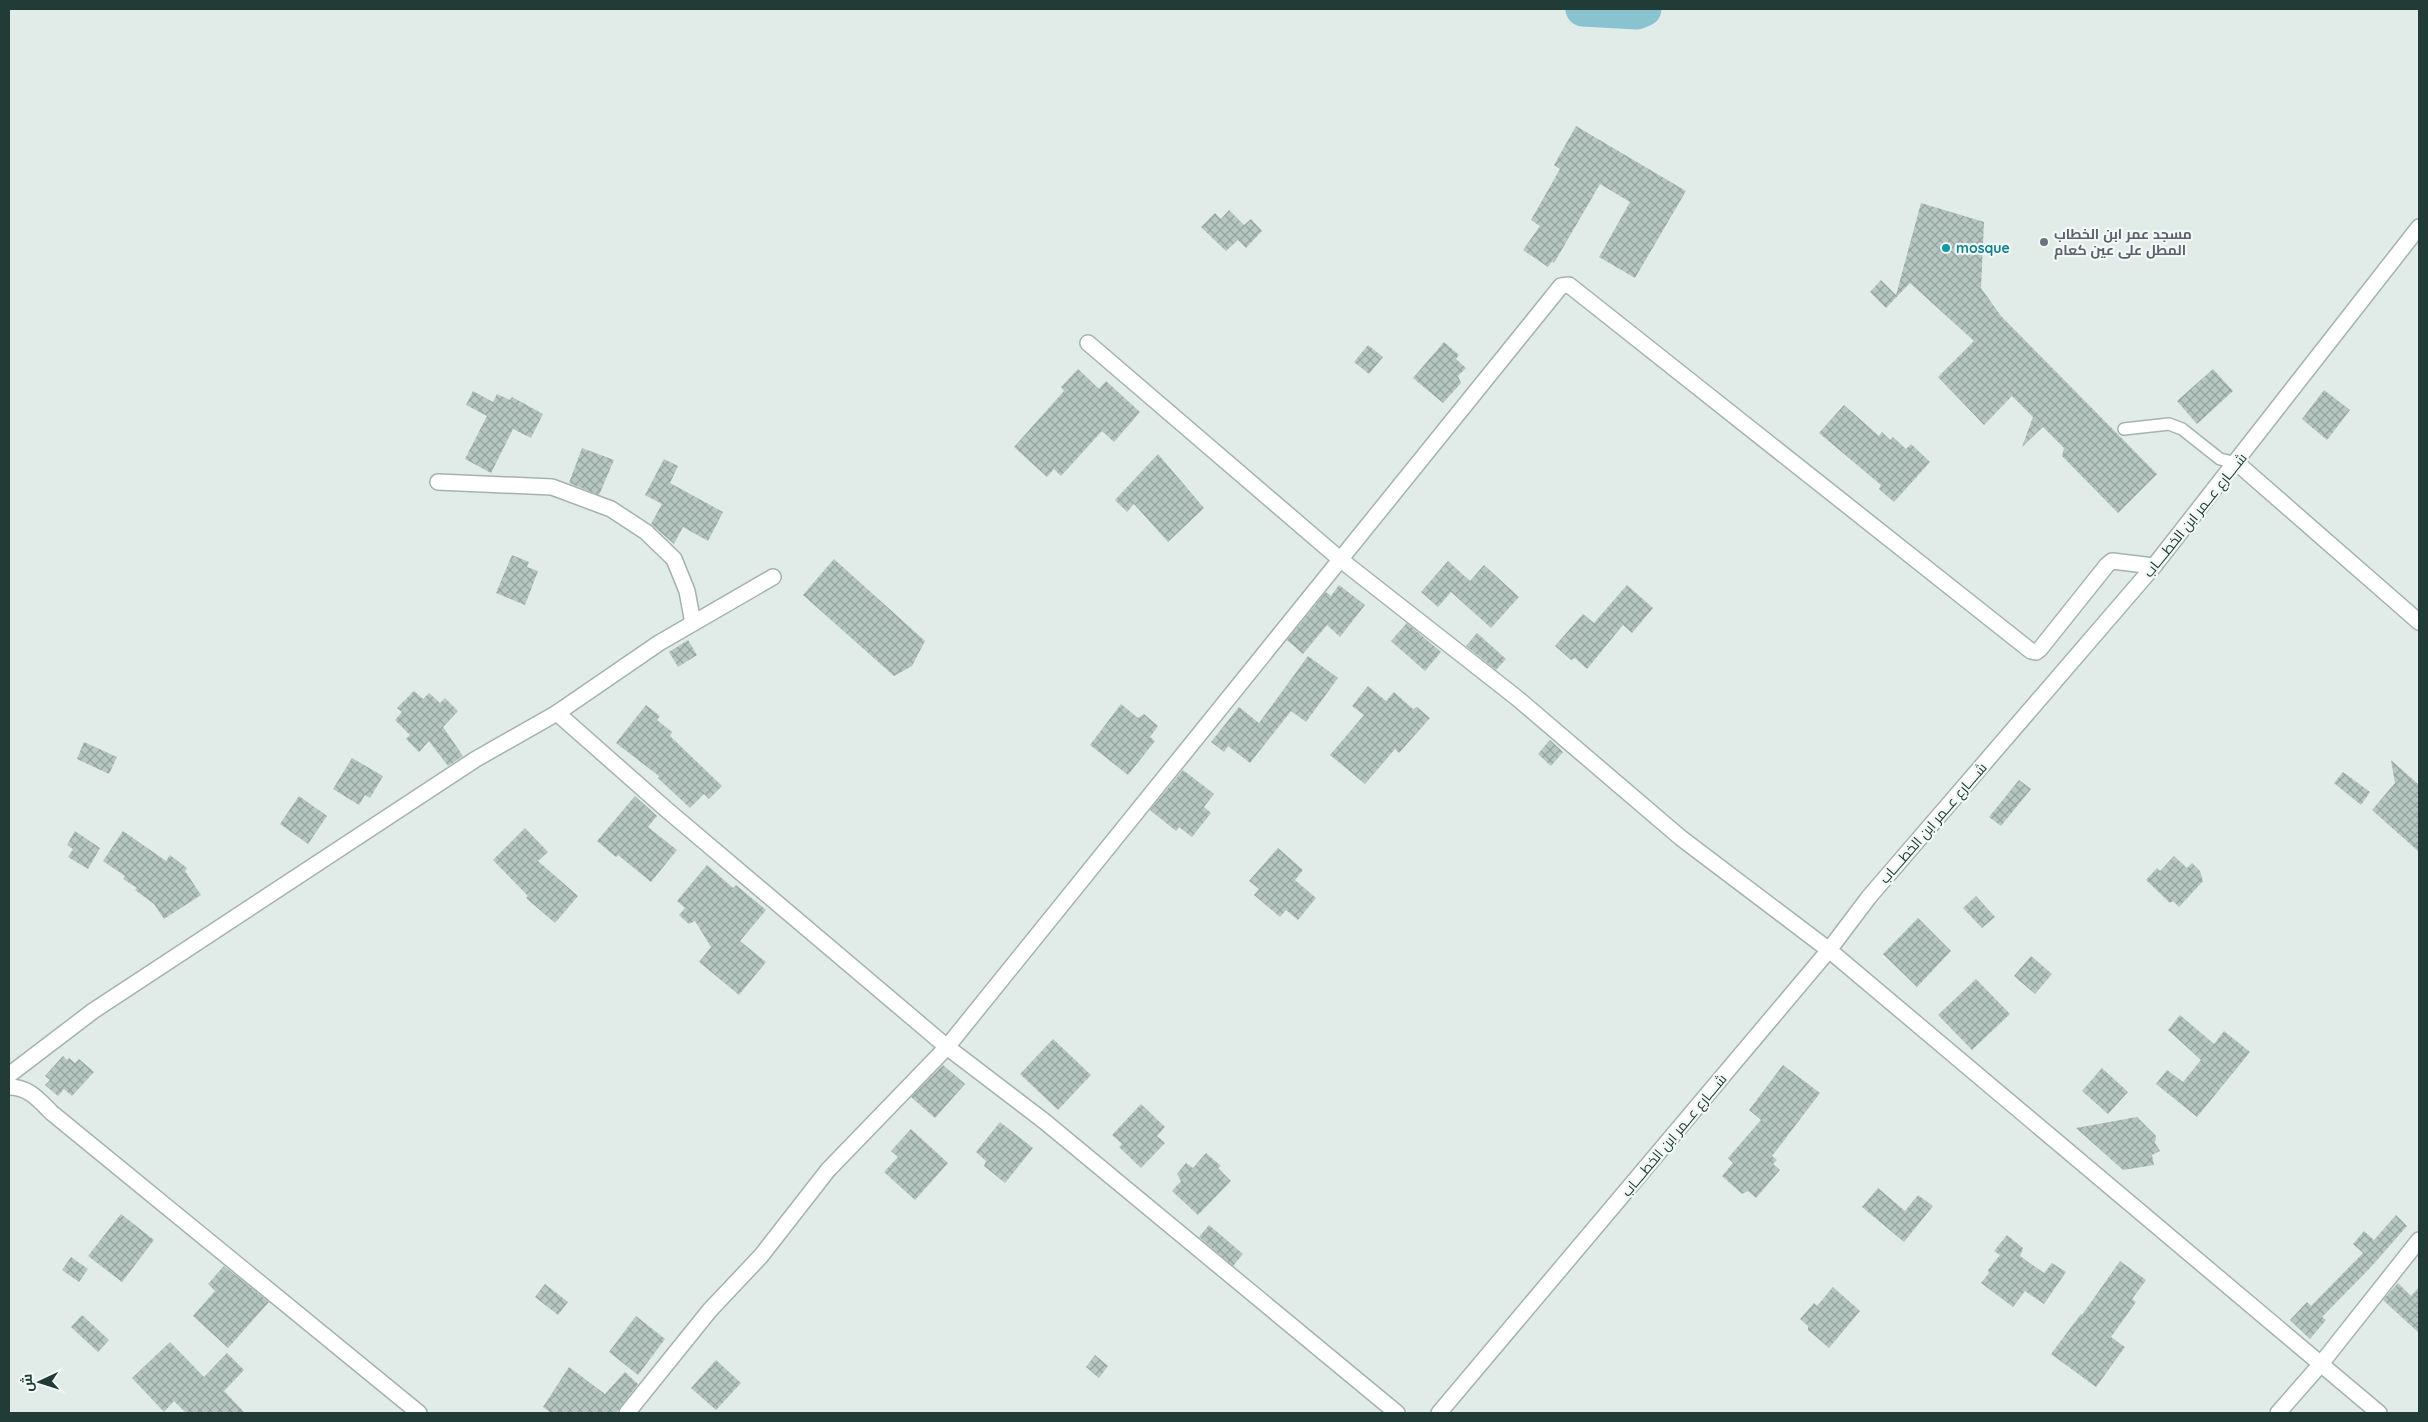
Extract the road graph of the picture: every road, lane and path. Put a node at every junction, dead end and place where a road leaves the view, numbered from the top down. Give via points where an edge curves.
1 (2419, 227) edge
2 (1088, 344) dead end
3 (2124, 429) dead end
4 (2237, 463) junction
5 (438, 482) dead end
6 (1341, 560) junction
7 (2154, 566) junction
8 (773, 577) dead end
9 (2419, 622) edge
10 (693, 623) junction
11 (557, 712) junction
12 (1829, 950) junction
13 (947, 1047) junction
14 (9, 1075) edge
15 (9, 1087) edge
16 (2419, 1240) edge
17 (2320, 1365) junction
18 (419, 1413) edge
19 (627, 1413) edge
20 (1398, 1413) edge
21 (1439, 1413) edge
22 (2278, 1413) edge
23 (2379, 1413) edge

1 - 4 street, شــــارع عــمر ابن الخطــــاب
2 - 6 street
3 - 4 lane via 2168,424 2182,429 2220,459
4 - 7 street, شــــارع عــمر ابن الخطــــاب
4 - 9 street
5 - 10 street via 552,487 610,509 646,532 674,559 687,591
6 - 7 street via 1564,284 1569,284 2031,651 2040,650 2107,565 2112,562
6 - 12 street via 1517,698 1680,838
6 - 13 street
7 - 12 street, شــــارع عــمر ابن الخطــــاب via 1869,897
8 - 10 street
10 - 11 street
11 - 13 street via 667,810
11 - 14 street via 476,759 92,1011
12 - 17 street
12 - 21 street, شــــارع عــمر ابن الخطــــاب
13 - 19 street via 828,1170 761,1256 710,1310
13 - 20 street via 1044,1121
15 - 18 street via 21,1087 33,1094 52,1113
16 - 17 street
17 - 22 street
17 - 23 street

